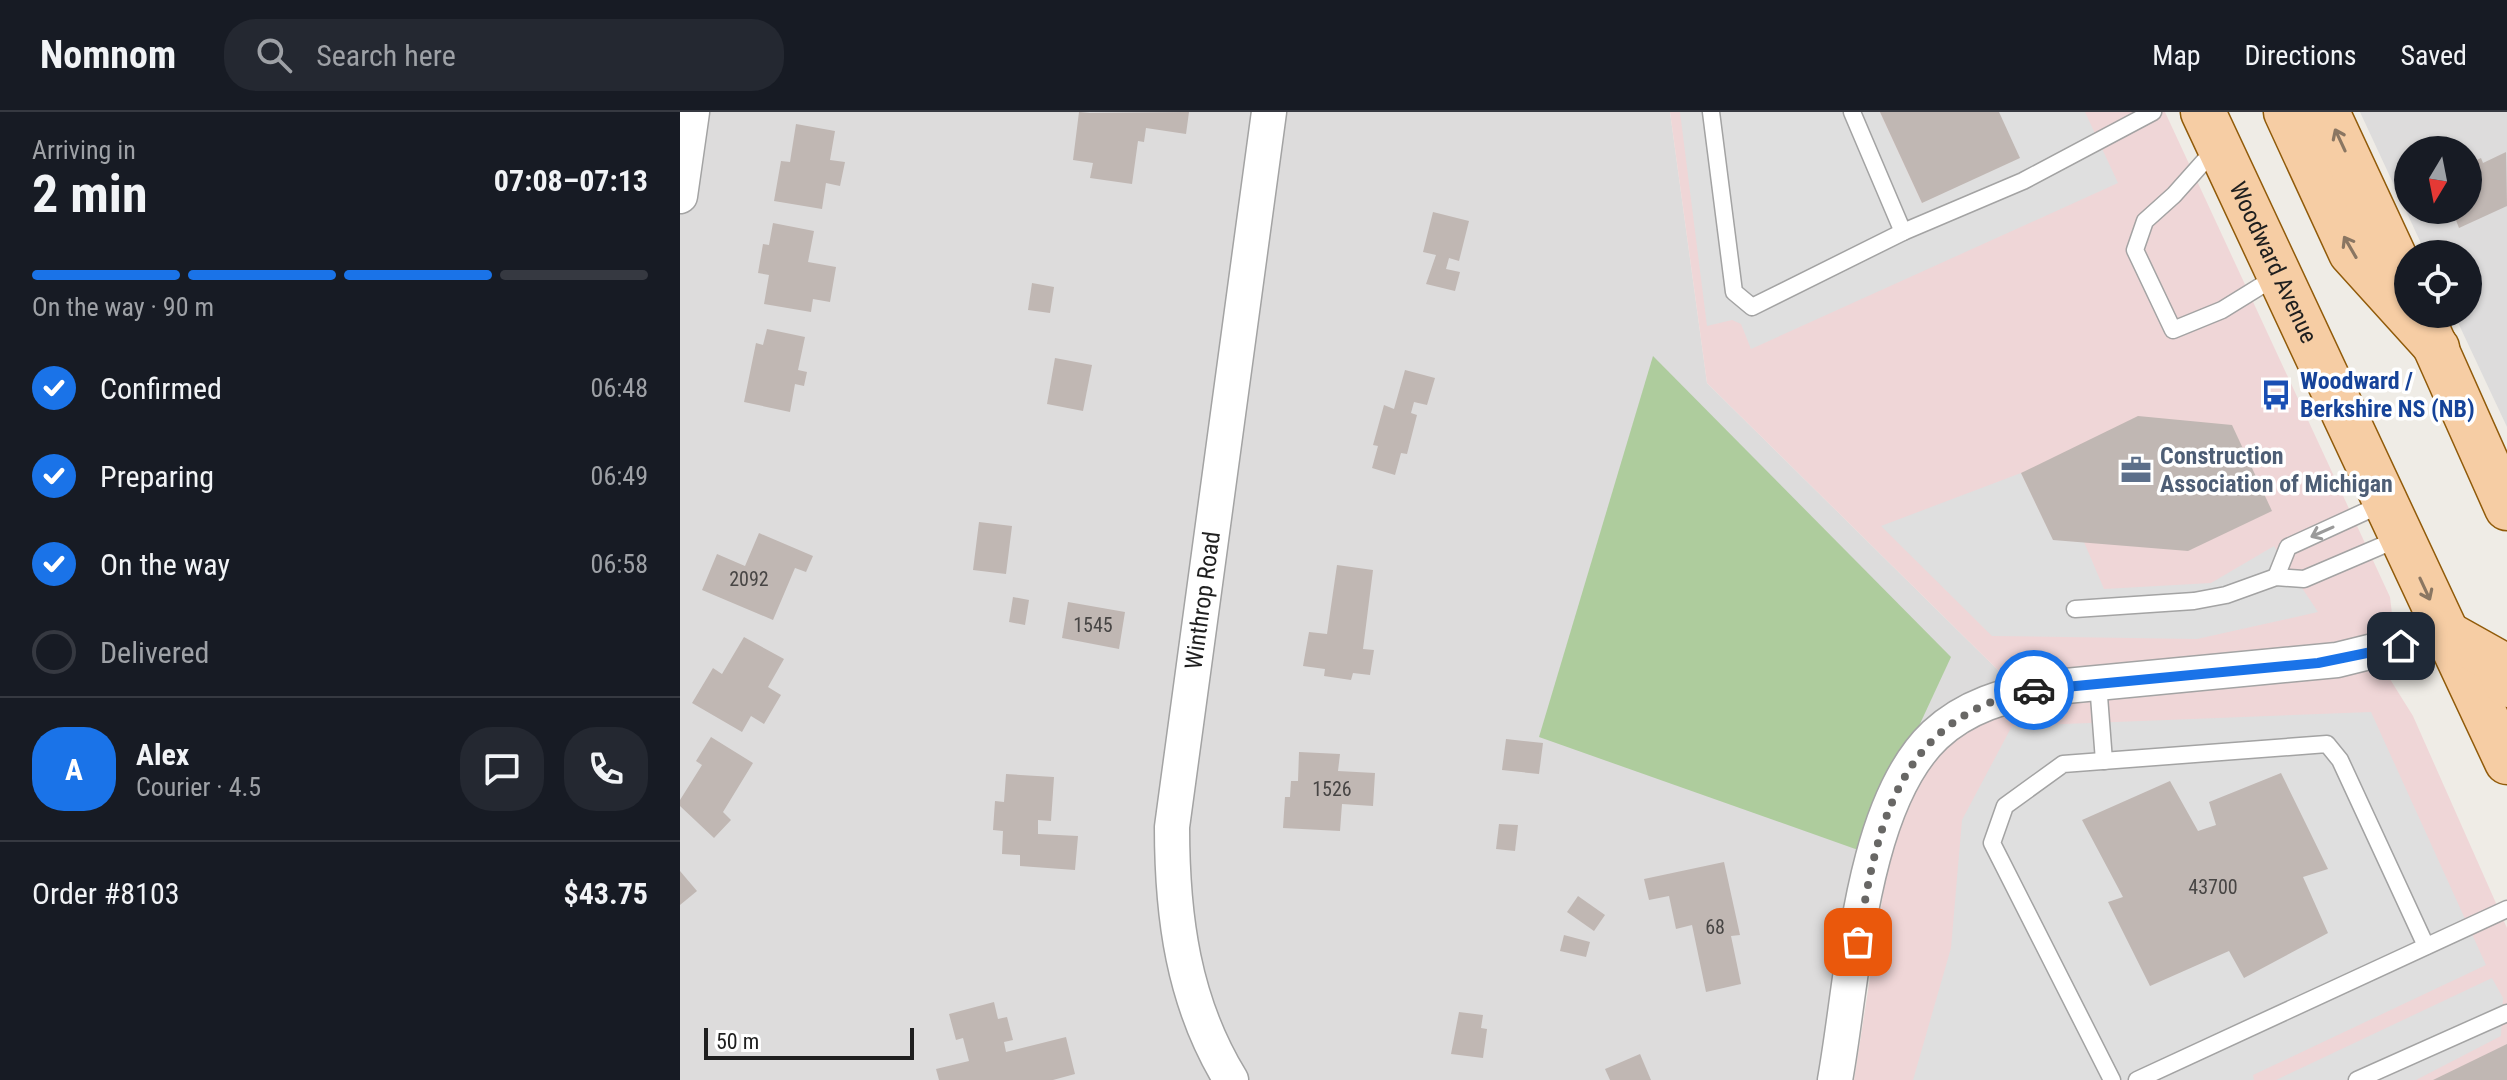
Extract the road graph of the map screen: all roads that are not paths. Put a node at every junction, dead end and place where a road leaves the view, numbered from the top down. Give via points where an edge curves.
1 (692, 112) edge
2 (1269, 112) edge
3 (1711, 112) edge
4 (1852, 112) edge
5 (2153, 112) edge
6 (2286, 112) edge
7 (2327, 112) edge
8 (2211, 128) edge
9 (680, 196) edge
10 (1903, 232) junction
11 (2394, 256) edge
12 (2279, 274) junction
13 (2429, 331) edge
14 (2507, 508) edge
15 (2393, 520) junction
16 (2276, 577) junction
17 (2075, 609) dead end
18 (2446, 633) junction
19 (2098, 683) junction
20 (2507, 685) edge
21 (2104, 761) junction
22 (2507, 762) edge
23 (2507, 909) edge
24 (2426, 946) junction
25 (2507, 1013) edge
26 (1231, 1080) edge
27 (1835, 1080) edge
28 (2112, 1080) edge
29 (2137, 1080) edge
30 (2357, 1080) edge

1 - 9 street
2 - 26 street, Winthrop Road via 1172,827 1174,905 1185,973 1202,1023
3 - 10 lane via 1734,292 1752,307
4 - 10 lane
5 - 10 lane via 2023,181
13 -> 6 main road via 2351,253
11 -> 7 main road
8 - 12 main road, Woodward Avenue
8 - 12 lane via 2174,195 2145,221 2135,250 2173,330 2222,310
12 - 15 main road, Woodward Avenue
13 - 14 main road
15 - 16 lane via 2304,579
15 -> 16 lane via 2288,547
15 -> 18 main road, Woodward Avenue
16 - 17 lane via 2194,601
18 - 19 street via 2337,660
18 - 20 main road via 2496,661
18 - 22 main road, Woodward Avenue
19 - 21 lane
19 - 27 street via 2034,690 1981,705 1937,732 1916,755 1874,851
21 - 24 lane via 2327,744 2340,760
21 - 28 lane via 2063,764 2005,806 1992,843
23 - 24 lane
24 - 29 lane
25 - 30 lane

